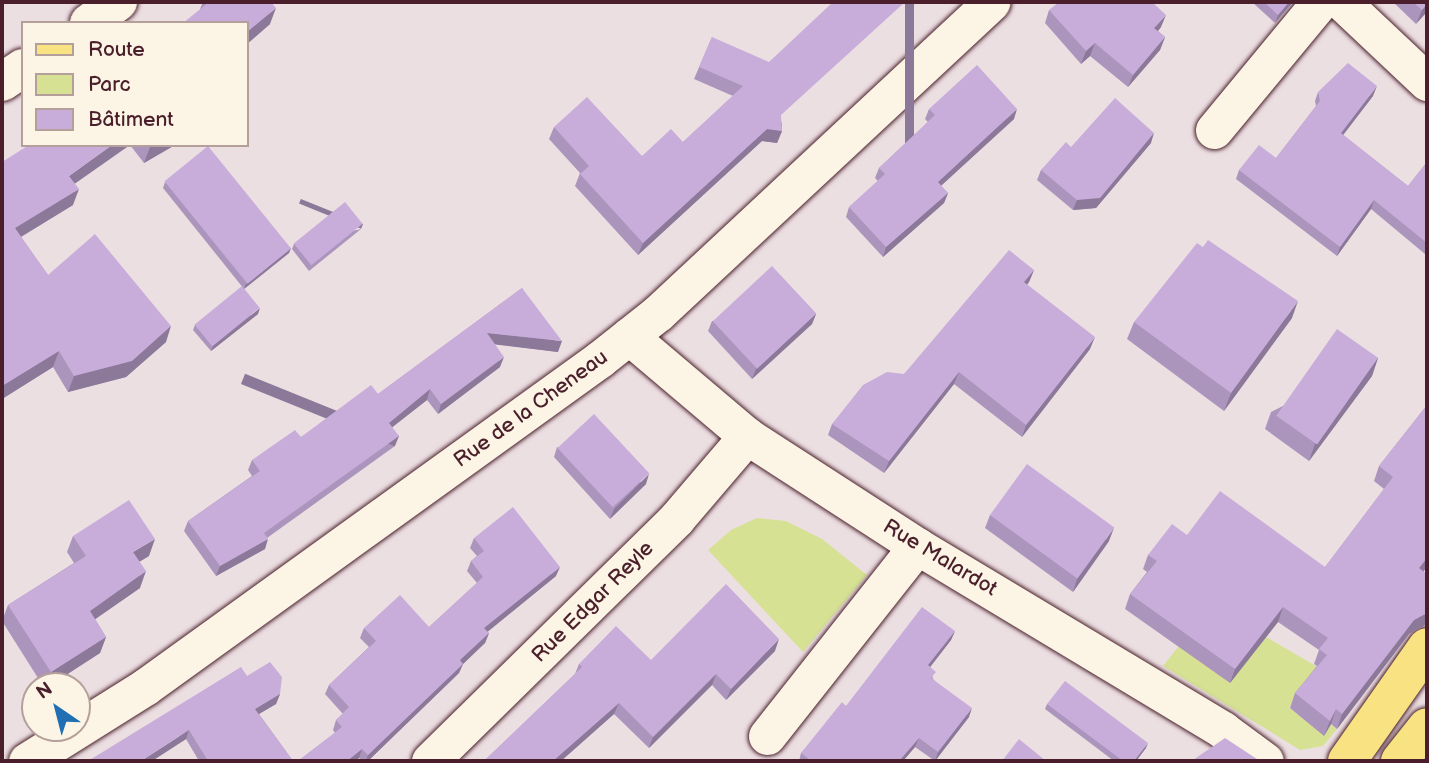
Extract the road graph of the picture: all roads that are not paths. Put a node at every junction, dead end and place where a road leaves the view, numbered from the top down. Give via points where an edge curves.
1 (118, 2) edge
2 (991, 2) edge
3 (1320, 2) edge
4 (1342, 2) edge
5 (92, 21) edge
6 (21, 69) edge
7 (2, 82) edge
8 (1427, 82) edge
9 (1214, 130) dead end
10 (629, 336) junction
11 (747, 436) junction
12 (917, 546) junction
13 (1427, 647) edge
14 (1427, 727) edge
15 (767, 736) dead end
16 (27, 761) edge
17 (430, 761) edge
18 (1265, 761) edge
19 (1347, 761) edge
20 (1400, 761) edge

1 - 5 street
2 - 10 street, Rue de la Cheneau
3 - 9 street
4 - 8 street
6 - 7 street
10 - 11 street, Rue Malardot
10 - 16 street, Rue de la Cheneau via 145,687
11 - 12 street, Rue Malardot
11 - 17 street, Rue Edgar Reyle via 677,518
12 - 15 street
12 - 18 street, Rue Malardot via 1223,730
13 - 19 main road
14 - 20 main road

